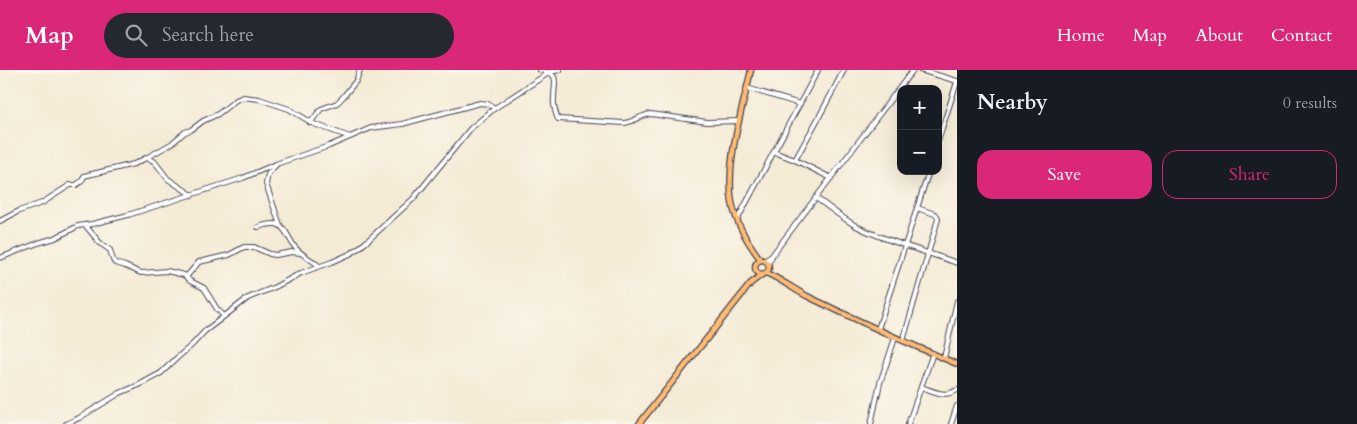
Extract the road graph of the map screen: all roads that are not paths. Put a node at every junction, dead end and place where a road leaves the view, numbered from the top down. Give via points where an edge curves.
1 (360, 70) edge
2 (540, 70) edge
3 (560, 70) edge
4 (751, 70) edge
5 (818, 70) edge
6 (844, 70) edge
7 (913, 70) edge
8 (920, 70) edge
9 (550, 72) junction
10 (957, 82) edge
11 (747, 88) junction
12 (800, 104) junction
13 (495, 108) junction
14 (310, 122) junction
15 (739, 122) junction
16 (942, 130) edge
17 (350, 137) junction
18 (774, 152) junction
19 (146, 158) junction
20 (794, 160) junction
21 (276, 164) junction
22 (928, 175) edge
23 (831, 178) junction
24 (192, 195) junction
25 (816, 198) junction
26 (917, 208) junction
27 (738, 220) junction
28 (0, 221) edge
29 (85, 225) junction
30 (280, 225) junction
31 (258, 227) dead end
32 (904, 245) junction
33 (753, 250) junction
34 (929, 252) junction
35 (301, 253) junction
36 (0, 258) edge
37 (766, 263) junction
38 (957, 263) edge
39 (756, 264) junction
40 (320, 266) junction
41 (756, 270) junction
42 (764, 273) junction
43 (186, 277) junction
44 (776, 277) junction
45 (751, 283) junction
46 (957, 301) edge
47 (224, 316) junction
48 (878, 329) junction
49 (895, 338) junction
50 (903, 341) junction
51 (933, 353) junction
52 (944, 358) junction
53 (957, 364) edge
54 (921, 387) junction
55 (957, 390) edge
56 (957, 406) edge
57 (66, 424) edge
58 (639, 424) edge
59 (870, 424) edge
60 (908, 424) edge
61 (951, 424) edge

1 - 14 street via 343,97 321,109
2 - 9 street
3 - 9 street
4 - 11 main road
5 - 12 street
6 - 20 street
7 - 23 street
8 - 10 street
9 - 13 street
9 - 15 street via 555,80 558,119 629,123 651,114 707,122
10 - 16 street
11 - 12 street
11 - 15 main road
12 - 18 street
13 - 17 street via 480,103 402,124 370,128
13 - 40 street via 471,128 413,199 365,243 352,253
14 - 17 street
14 - 19 street via 289,109 255,98 240,98
15 - 27 main road via 731,166 731,196
17 - 21 street
18 - 20 street
18 - 27 street
19 - 24 street via 154,161 168,178
19 - 28 street via 84,176 76,185
20 - 23 street
21 - 24 street
21 - 30 street via 268,174 266,184
22 - 26 street
23 - 25 street
24 - 29 street
25 - 32 street via 857,226
25 - 37 street
26 - 32 street
26 - 34 street via 938,216
27 - 33 main road
29 - 36 street
29 - 43 street via 110,250 116,263 138,272 167,272
30 - 31 street
30 - 35 street
32 - 34 street
32 - 48 street
33 - 37 main road
33 - 39 main road
34 - 38 street
34 - 50 street
35 - 40 street
35 - 43 street via 276,255 254,246 244,247 229,255 199,262
37 - 39 main road
37 - 42 main road
37 - 44 main road
39 - 41 main road
40 - 47 street via 248,298
41 - 42 main road
41 - 45 main road
42 - 44 main road
42 - 45 main road
43 - 47 street via 204,288
44 - 48 main road via 800,293
45 - 58 main road
46 - 52 street
47 - 57 street via 161,373
48 - 49 main road
49 - 50 main road
49 - 59 street
50 - 51 main road
51 - 52 main road
51 - 54 street
52 - 53 main road
54 - 55 street via 945,394
54 - 60 street
56 - 61 street

